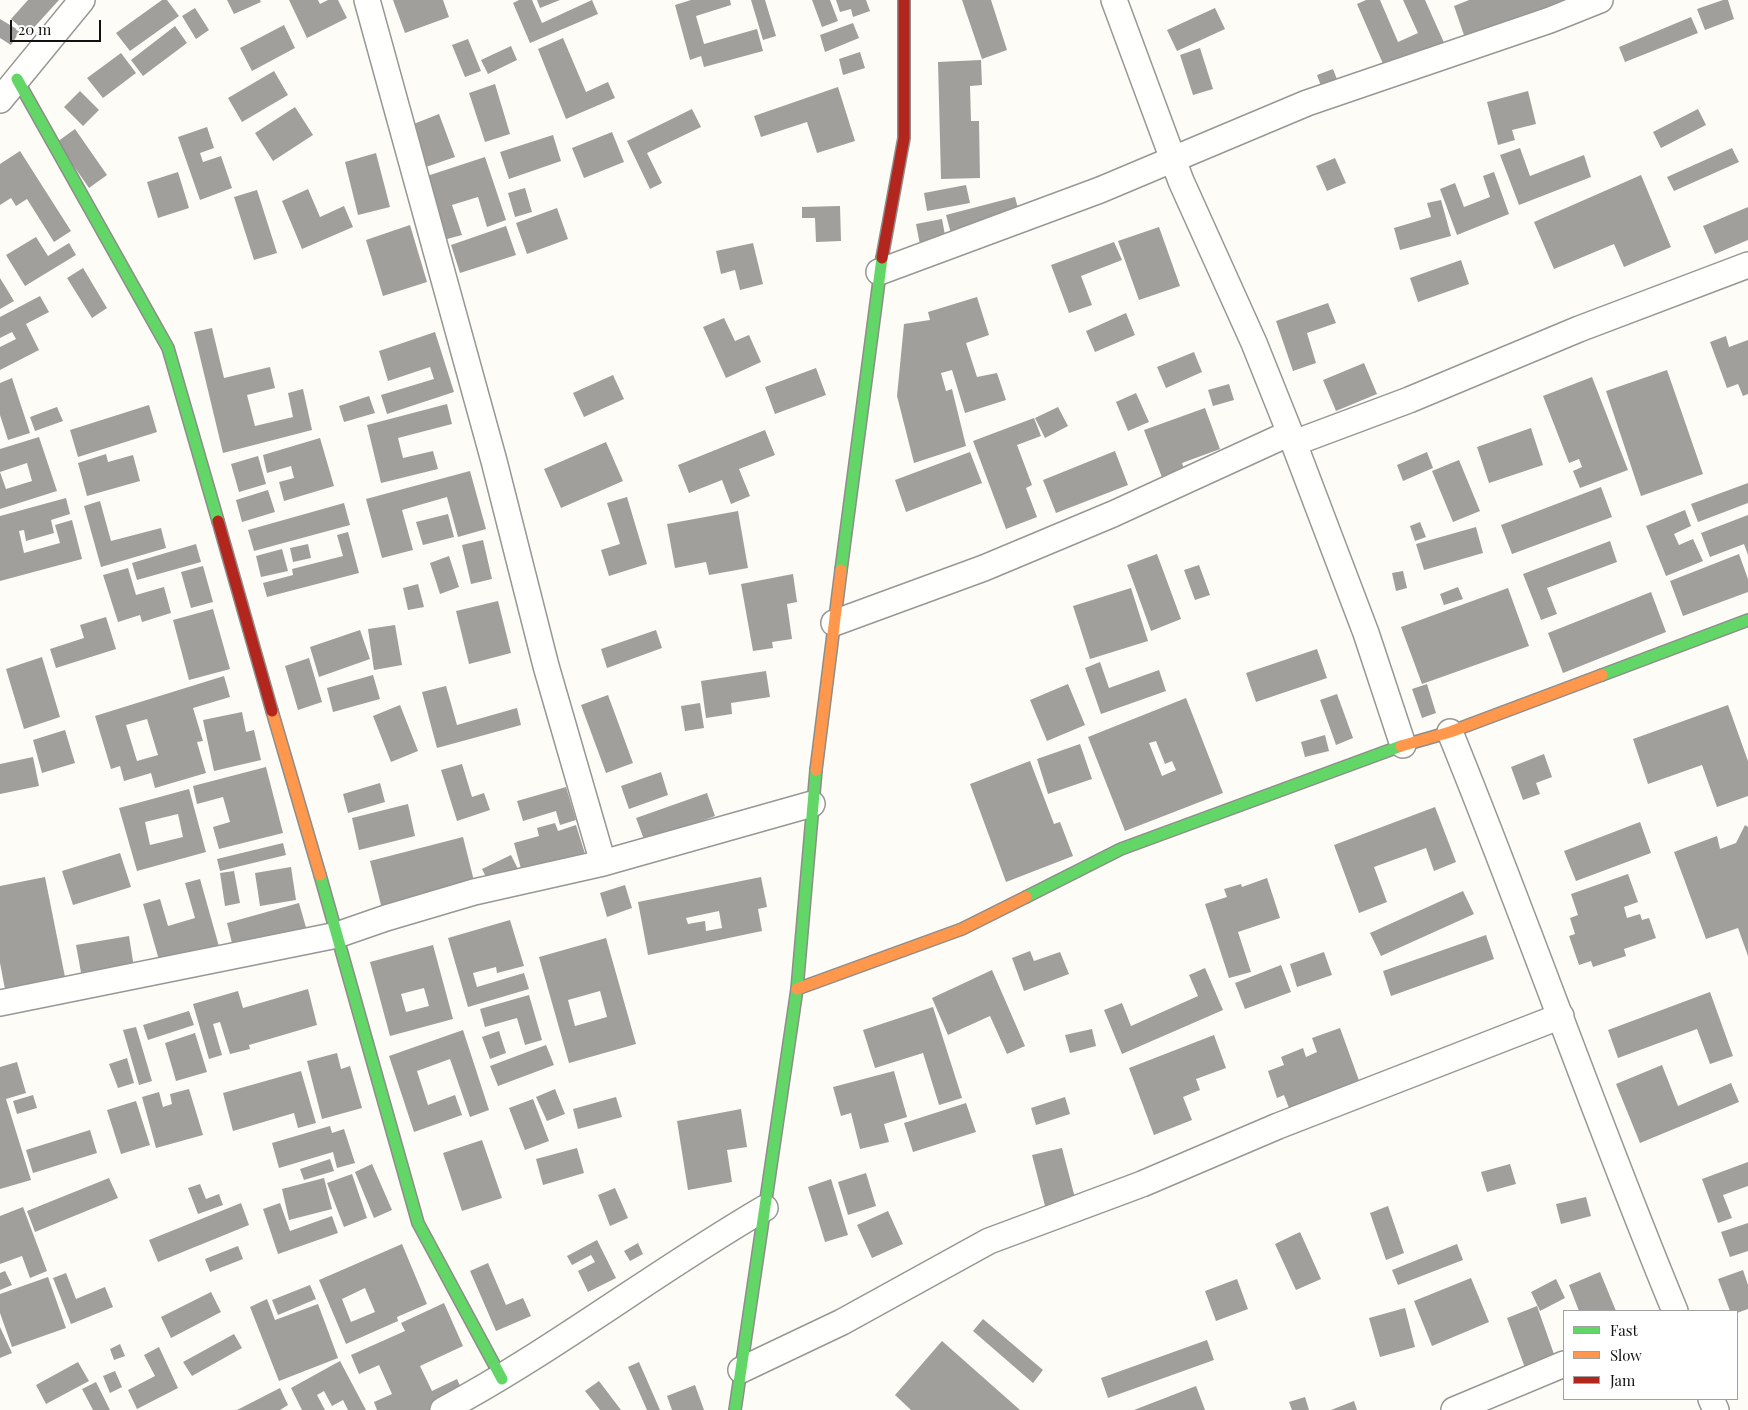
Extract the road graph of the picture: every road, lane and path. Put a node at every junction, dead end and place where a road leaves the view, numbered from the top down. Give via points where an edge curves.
1 (82, 0) edge
2 (367, 0) edge
3 (904, 0) edge
4 (1114, 0) edge
5 (1600, 0) edge
6 (7, 86) edge
7 (1172, 159) junction
8 (1748, 265) edge
9 (879, 272) junction
10 (1292, 438) junction
11 (1748, 620) edge
12 (834, 623) junction
13 (1450, 732) junction
14 (1403, 745) junction
15 (812, 804) junction
16 (603, 863) junction
17 (337, 935) junction
18 (796, 989) junction
19 (0, 1003) edge
20 (1561, 1016) junction
21 (765, 1208) junction
22 (1675, 1310) edge
23 (1563, 1364) edge
24 (741, 1370) junction
25 (502, 1379) junction
26 (443, 1410) edge
27 (735, 1410) edge
28 (1454, 1410) edge

1 - 6 street
2 - 16 street via 494,461 546,666
3 - 9 street via 904,138
4 - 7 street
5 - 7 street via 1307,103
6 - 17 street via 168,348
7 - 9 street via 1092,194
7 - 10 street via 1254,343
8 - 10 street via 1579,329 1410,400
9 - 12 street
10 - 12 street via 984,568
10 - 14 street via 1366,633
11 - 13 street
12 - 15 street
13 - 14 street
13 - 20 street
14 - 18 street via 1120,849 962,929
15 - 16 street
15 - 18 street
16 - 17 street via 474,892
17 - 19 street
17 - 25 street via 418,1224
18 - 21 street
20 - 22 street via 1630,1202
20 - 24 street via 1278,1126 1142,1184 989,1241 842,1322
21 - 24 street
21 - 25 street via 700,1246
23 - 28 street
24 - 27 street
25 - 26 street

